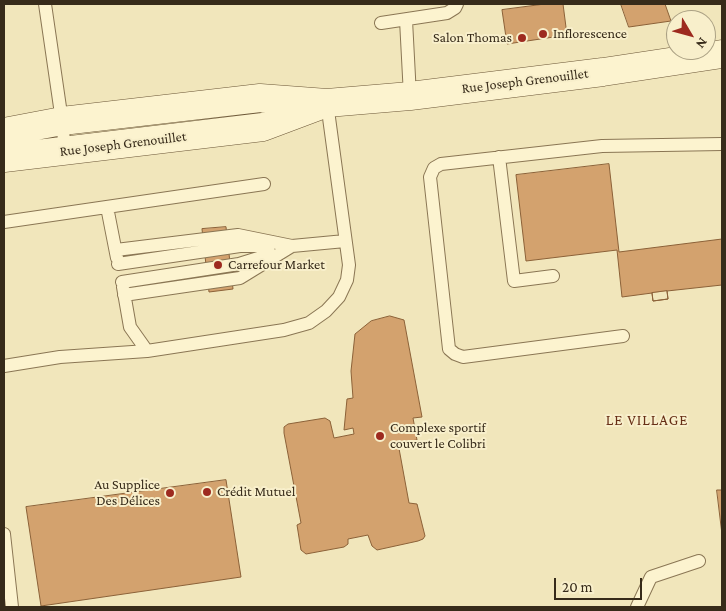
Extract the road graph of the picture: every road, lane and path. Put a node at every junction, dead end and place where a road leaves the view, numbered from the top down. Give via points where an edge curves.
1 (45, 4) edge
2 (457, 4) edge
3 (406, 20) junction
4 (381, 24) dead end
5 (722, 54) edge
6 (410, 96) junction
7 (327, 103) junction
8 (62, 121) junction
9 (4, 132) edge
10 (722, 144) edge
11 (65, 150) junction
12 (499, 157) junction
13 (4, 158) edge
14 (264, 184) dead end
15 (107, 207) junction
16 (4, 222) edge
17 (345, 241) junction
18 (292, 246) junction
19 (116, 250) junction
20 (118, 264) junction
21 (553, 276) dead end
22 (123, 288) junction
23 (623, 336) dead end
24 (147, 351) junction
25 (4, 366) edge
26 (4, 534) edge
27 (699, 561) dead end
28 (12, 607) edge
29 (637, 607) edge

1 - 8 lane
2 - 3 lane via 447,13
3 - 4 lane
3 - 6 lane
5 - 6 main road, Rue Joseph Grenouillet
6 - 7 main road, Rue Joseph Grenouillet
7 - 8 main road, Rue Joseph Grenouillet via 260,98
7 - 11 main road, Rue Joseph Grenouillet via 263,127
7 - 17 lane
8 - 9 main road, Rue Joseph Grenouillet
8 - 11 lane
10 - 12 lane via 602,146
11 - 13 main road, Rue Joseph Grenouillet
12 - 21 lane via 514,281
12 - 23 lane via 440,164 430,176 449,349 463,357
14 - 15 lane
15 - 16 lane
15 - 19 lane
17 - 18 lane
17 - 24 lane via 348,280 340,297 309,323 284,330
18 - 19 lane via 238,235
18 - 20 lane via 240,246
18 - 22 lane via 240,278
19 - 20 lane
20 - 22 lane
22 - 24 lane via 130,327
24 - 25 lane via 60,357
26 - 28 lane
27 - 29 lane via 651,577

